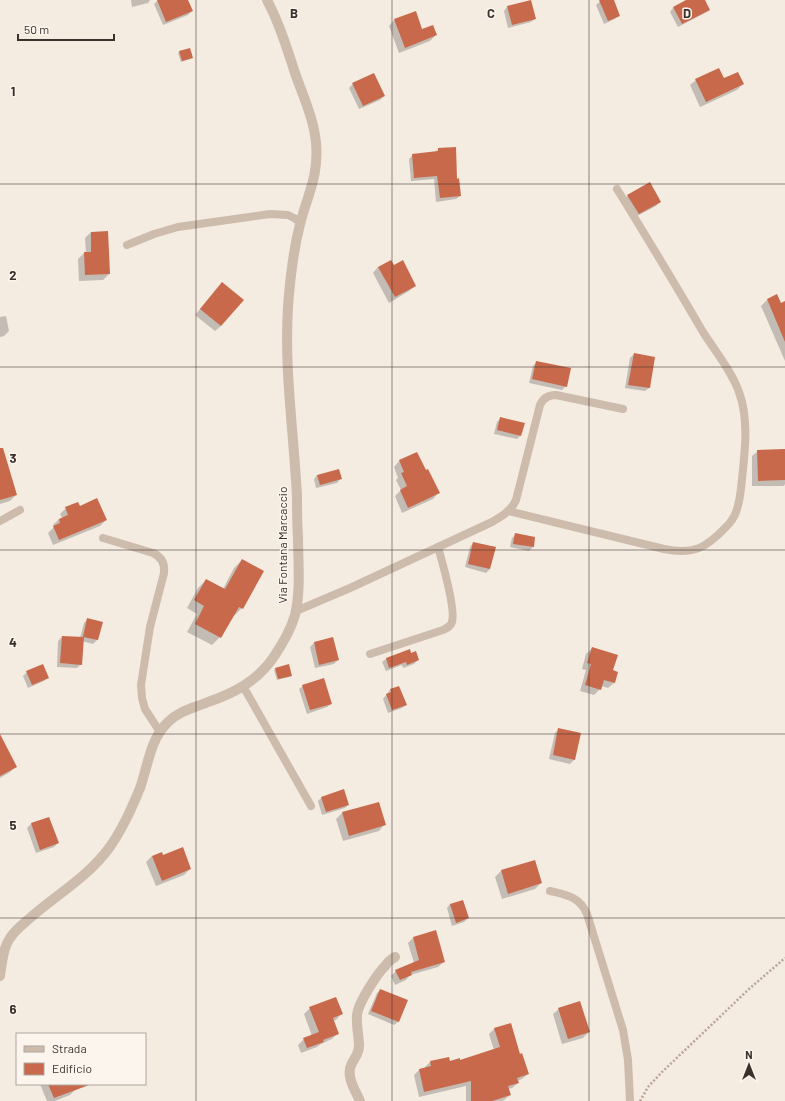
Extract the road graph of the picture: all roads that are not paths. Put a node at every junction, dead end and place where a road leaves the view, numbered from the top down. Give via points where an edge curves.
1 (267, 0) edge
2 (617, 189) dead end
3 (301, 222) junction
4 (127, 244) dead end
5 (623, 409) dead end
6 (20, 510) dead end
7 (508, 511) junction
8 (0, 521) edge
9 (103, 538) dead end
10 (438, 547) junction
11 (296, 610) junction
12 (370, 654) dead end
13 (243, 686) junction
14 (160, 732) junction
15 (310, 806) dead end
16 (550, 891) dead end
17 (2, 952) edge
18 (395, 956) dead end
19 (0, 976) edge
20 (360, 1101) edge
21 (630, 1101) edge

1 - 3 street, Via Fontana Marcaccio via 279,27 315,134 315,176
2 - 7 lane via 739,392 744,411 745,439 740,494 735,514 728,525 708,544 682,552
3 - 4 lane via 288,216 270,214 178,227
3 - 11 street, Via Fontana Marcaccio via 295,244 287,332 297,497
5 - 7 lane via 556,395 543,400 516,500
6 - 8 lane
7 - 10 lane via 492,522
9 - 14 lane via 153,553 163,561 164,573 150,627 142,685 145,709
10 - 11 lane
10 - 12 lane via 453,610 452,623 443,630
11 - 13 street, Via Fontana Marcaccio via 276,654 261,673
13 - 14 street, Via Fontana Marcaccio via 182,712 168,722
13 - 15 lane
14 - 17 street, Via Fontana Marcaccio via 133,804 109,848 84,875 17,930
16 - 21 lane via 574,898 587,914 623,1030 628,1060
17 - 19 street, Via Fontana Marcaccio
18 - 20 street via 380,972 357,1010 359,1048 349,1071

